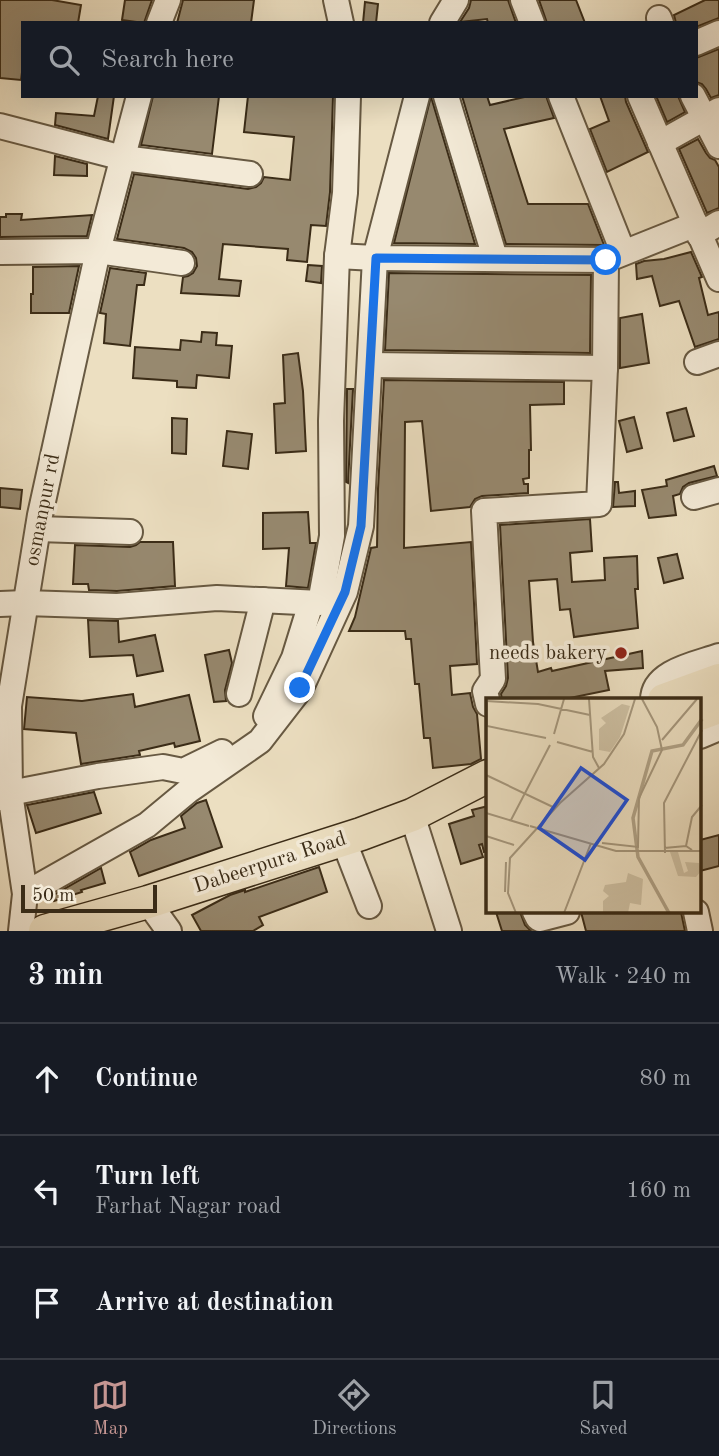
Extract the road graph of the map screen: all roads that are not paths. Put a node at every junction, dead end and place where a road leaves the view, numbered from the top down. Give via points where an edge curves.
1 (168, 0) edge
2 (336, 0) edge
3 (456, 0) edge
4 (523, 0) edge
5 (160, 21) edge
6 (341, 21) edge
7 (443, 21) edge
8 (531, 21) edge
9 (719, 33) edge
10 (698, 42) edge
11 (138, 98) edge
12 (348, 98) edge
13 (416, 98) edge
14 (447, 98) edge
15 (562, 98) edge
16 (641, 98) edge
17 (695, 98) edge
18 (712, 114) edge
19 (0, 126) edge
20 (660, 143) junction
21 (719, 146) edge
22 (123, 158) junction
23 (250, 174) dead end
24 (705, 227) edge
25 (98, 251) junction
26 (0, 252) edge
27 (337, 256) junction
28 (615, 256) junction
29 (376, 258) junction
30 (495, 258) junction
31 (182, 264) dead end
32 (719, 279) edge
33 (370, 365) junction
34 (605, 368) junction
35 (719, 490) edge
36 (694, 497) dead end
37 (38, 529) junction
38 (130, 532) dead end
39 (263, 600) junction
40 (25, 603) junction
41 (311, 603) junction
42 (0, 604) edge
43 (719, 656) edge
44 (7, 676) edge
45 (719, 680) edge
46 (239, 694) dead end
47 (487, 698) edge
48 (652, 698) edge
49 (670, 698) edge
50 (719, 707) edge
51 (702, 713) edge
52 (719, 728) edge
53 (702, 735) edge
54 (486, 777) edge
55 (5, 796) edge
56 (412, 815) junction
57 (343, 839) junction
58 (24, 894) junction
59 (148, 902) junction
60 (369, 906) dead end
61 (536, 914) edge
62 (559, 914) edge
63 (21, 931) edge
64 (45, 931) edge
65 (169, 931) edge
66 (449, 931) edge

1 - 5 street
2 - 6 street
3 - 7 street
4 - 8 street
9 - 10 street
11 - 22 street, osmanpur rd
12 - 27 street via 345,193
13 - 29 street
14 - 30 street
15 - 28 street
16 - 20 street
17 - 18 street
18 - 20 street
18 - 21 street
19 - 22 street
20 - 24 street
22 - 23 street
22 - 25 street, osmanpur rd
24 - 28 street
24 - 32 street
25 - 26 street
25 - 31 street
25 - 37 street, osmanpur rd
27 - 29 street
27 - 41 street via 332,536 320,603
28 - 30 street
28 - 34 street
29 - 30 street
29 - 33 street
33 - 34 street
33 - 58 street via 361,526 345,592 300,688 260,741 147,825
34 - 47 street via 599,504 484,511 493,679 485,691
35 - 36 street
37 - 38 street
37 - 40 street, osmanpur rd
39 - 40 street via 217,598 117,606
39 - 41 street
39 - 46 street
40 - 42 street
40 - 44 street, osmanpur rd
41 - 55 street via 294,658 264,719 225,751 183,771 163,767 98,776
43 - 48 street via 668,674 657,683
44 - 55 street, osmanpur rd
45 - 49 main road
50 - 51 main road
52 - 53 street
54 - 56 main road, Dabeerpura Road
55 - 58 street, osmanpur rd
56 - 57 main road, Dabeerpura Road
56 - 66 street
57 - 59 main road, Dabeerpura Road
57 - 60 street
58 - 63 street, osmanpur rd
59 - 64 main road, Dabeerpura Road
59 - 65 street
61 - 62 street via 540,919

